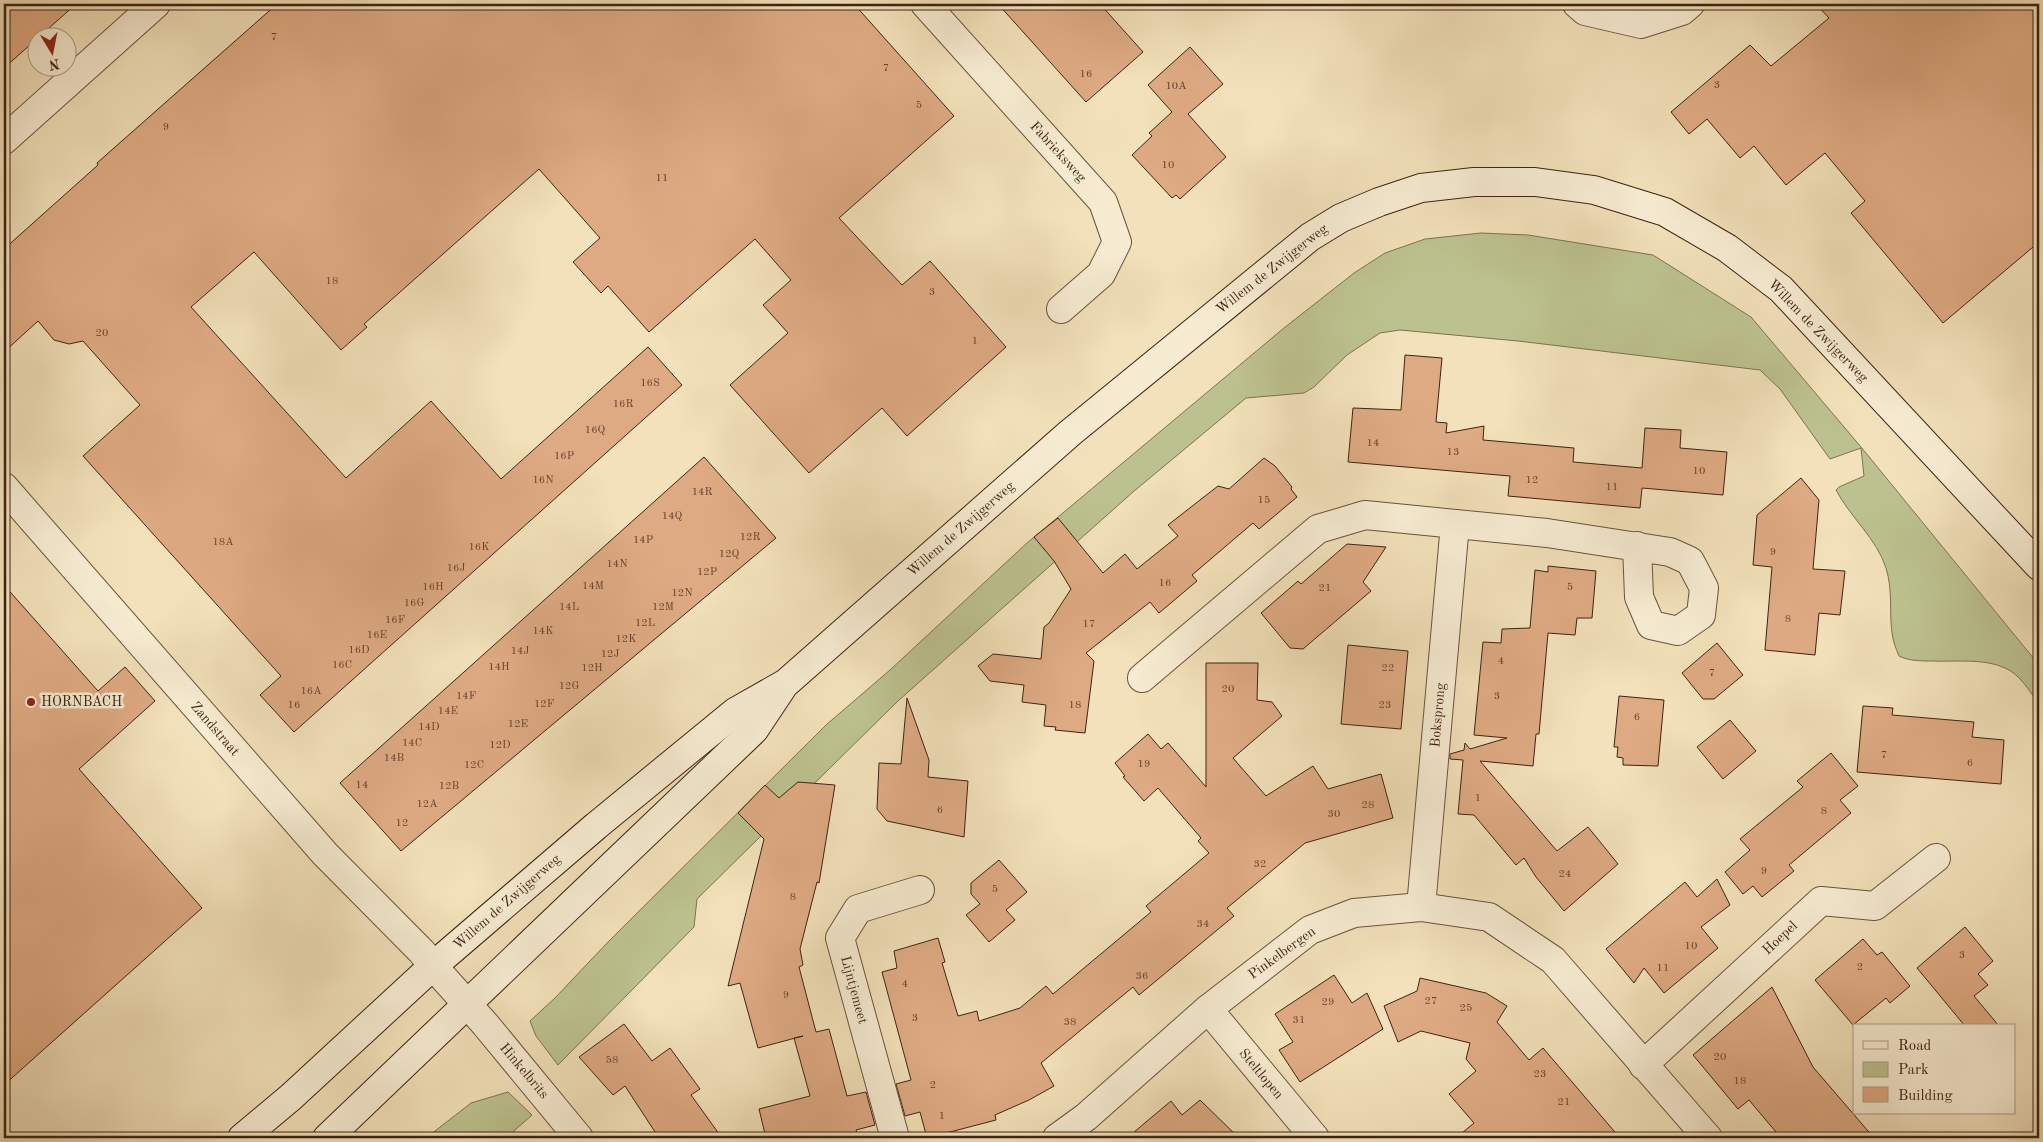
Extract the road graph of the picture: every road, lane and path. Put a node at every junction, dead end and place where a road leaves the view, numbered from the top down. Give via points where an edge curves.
1 (156, 4) edge
2 (925, 4) edge
3 (1577, 4) edge
4 (1690, 4) edge
5 (4, 140) edge
6 (1061, 309) dead end
7 (4, 486) edge
8 (1455, 524) junction
9 (1637, 546) dead end
10 (2039, 566) edge
11 (1142, 678) dead end
12 (786, 683) junction
13 (1936, 858) dead end
14 (920, 890) dead end
15 (1421, 907) junction
16 (433, 966) junction
17 (467, 1004) junction
18 (1208, 1009) junction
19 (1643, 1064) junction
20 (242, 1138) edge
21 (327, 1138) edge
22 (580, 1138) edge
23 (895, 1138) edge
24 (1057, 1138) edge
25 (1315, 1138) edge
26 (1708, 1138) edge

1 - 5 street
2 - 6 street, Fabrieksweg via 1103,202 1117,242 1101,274
3 - 4 street via 1585,10 1641,24 1682,11
7 - 16 street, Zandstraat via 325,854
8 - 9 street
8 - 11 street via 1365,515 1318,529
8 - 15 street, Boksprong
10 - 12 street, Willem de Zwijgerweg via 1781,288 1727,248 1665,212 1594,190 1535,182 1474,182 1422,188 1379,202 1341,218 1310,237 1070,434
12 - 16 street, Willem de Zwijgerweg via 735,712
12 - 17 street, Willem de Zwijgerweg via 754,730
13 - 19 street, Hoepel via 1875,906 1821,901
14 - 23 street, Lijntjemeet via 858,909 840,938
15 - 18 street, Pinkelbergen via 1354,912 1310,930
15 - 19 street, Pinkelbergen via 1489,917 1553,960
16 - 17 street, Zandstraat
16 - 20 street, Willem de Zwijgerweg
17 - 21 street, Willem de Zwijgerweg
17 - 22 street, Hinkelbrits
18 - 24 street, Pinkelbergen via 1086,1117
18 - 25 street, Steltlopen
19 - 26 street, Pinkelbergen

